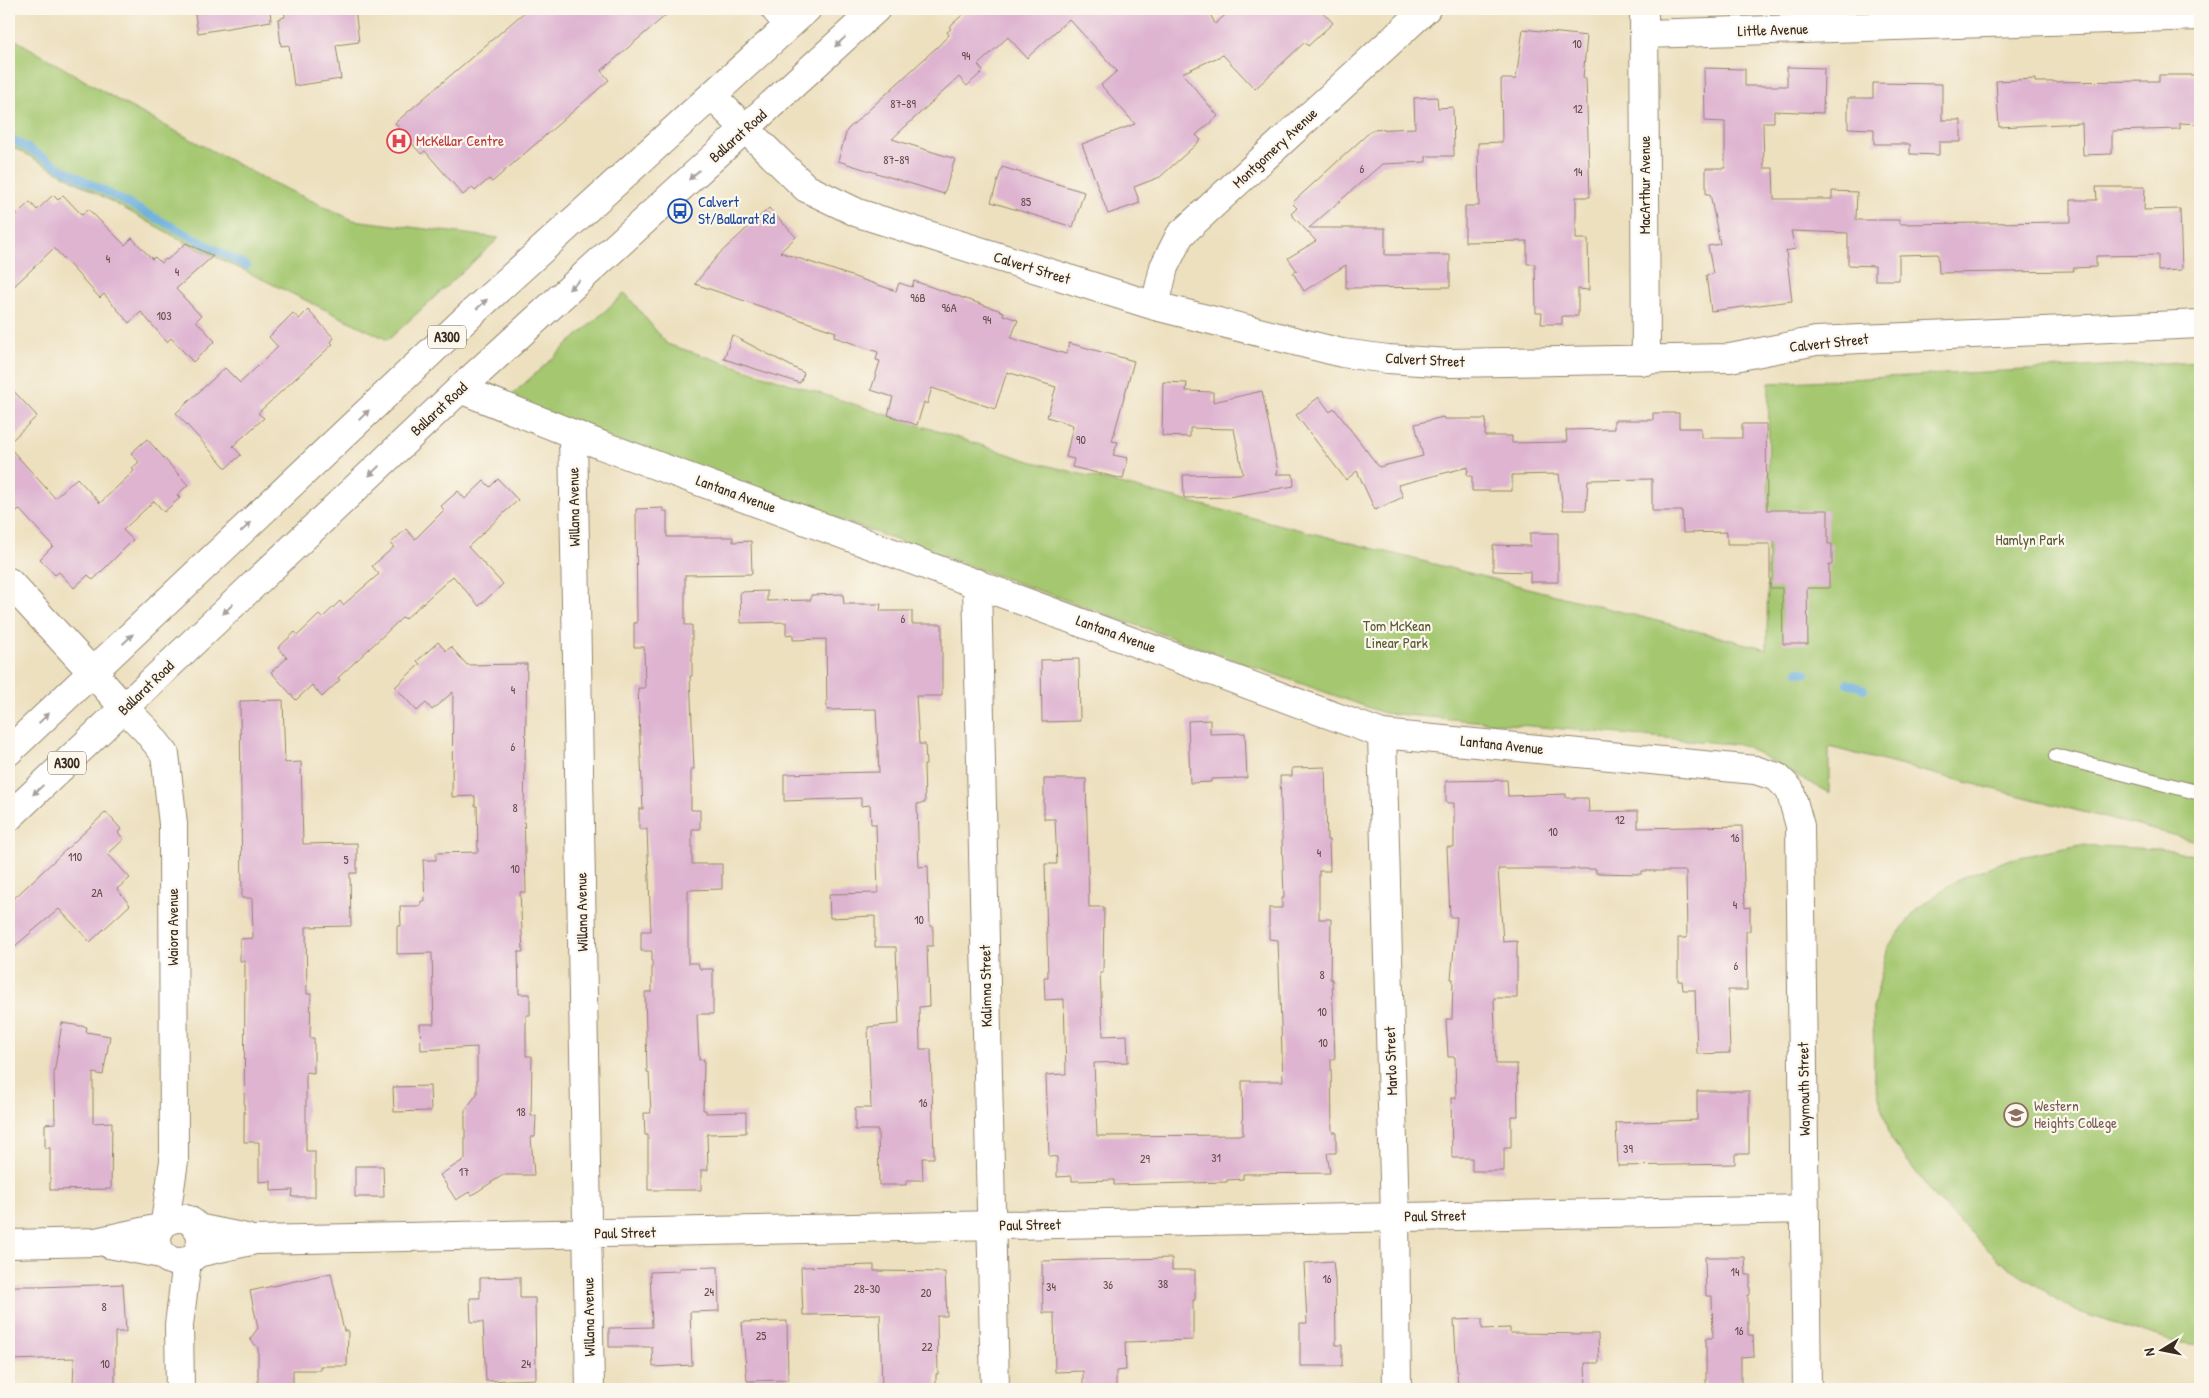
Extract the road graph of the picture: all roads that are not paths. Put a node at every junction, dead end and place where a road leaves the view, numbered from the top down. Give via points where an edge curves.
1 (766, 9) edge
2 (807, 9) edge
3 (876, 9) edge
4 (1426, 9) edge
5 (2200, 16) edge
6 (1645, 21) edge
7 (784, 30) junction
8 (712, 96) junction
9 (746, 128) junction
10 (1155, 306) junction
11 (2200, 324) edge
12 (1646, 361) junction
13 (460, 389) junction
14 (573, 435) junction
15 (9, 582) edge
16 (977, 583) junction
17 (93, 673) junction
18 (125, 708) junction
19 (1382, 734) junction
20 (9, 751) edge
21 (2056, 756) dead end
22 (1790, 790) joint
23 (2200, 793) edge
24 (9, 817) edge
25 (1805, 1209) junction
26 (1395, 1217) junction
27 (992, 1226) junction
28 (588, 1234) junction
29 (178, 1241) junction
30 (9, 1244) edge
31 (180, 1389) edge
32 (590, 1389) edge
33 (995, 1389) edge
34 (1397, 1389) edge
35 (1808, 1389) edge

1 - 7 lane
2 - 7 main road, A300
3 -> 9 main road, Ballarat Road / A300
4 - 10 main road, Montgomery Avenue via 1180,235 1164,267
5 - 6 main road, Little Avenue
6 - 12 main road, MacArthur Avenue
7 - 8 main road, A300
8 - 9 main road, Calvert Street
17 -> 8 main road, A300 via 471,314
9 - 10 main road, Calvert Street via 806,188 858,214
9 -> 13 main road, Ballarat Road / A300
10 - 12 main road, Calvert Street via 1342,353 1388,359 1450,363
11 - 12 main road, Calvert Street via 1816,341 1730,358
13 - 14 main road, Lantana Avenue
13 -> 18 main road, Ballarat Road / A300
14 - 16 main road, Lantana Avenue
14 - 28 main road, Willana Avenue
15 - 17 main road, Waiora Avenue
16 - 19 main road, Lantana Avenue
16 - 27 main road, Kalimna Street
17 - 18 main road, Waiora Avenue
20 -> 17 main road, A300
18 -> 24 main road, Ballarat Road / A300
18 - 29 main road, Waiora Avenue via 165,754 173,824 174,1161
19 - 22 main road, Lantana Avenue via 1755,770 1777,777
19 - 26 main road, Marlo Street
21 - 23 lane
22 - 25 main road, Waymouth Street via 1800,826
25 - 26 main road, Paul Street
25 - 35 main road, Waymouth Street
26 - 27 main road, Paul Street
26 - 34 main road, Marlo Street
27 - 28 main road, Paul Street
27 - 33 main road, Kalimna Street
28 - 29 main road, Paul Street
28 - 32 main road, Willana Avenue
29 - 30 main road, Paul Street
29 - 31 main road, Waiora Avenue

